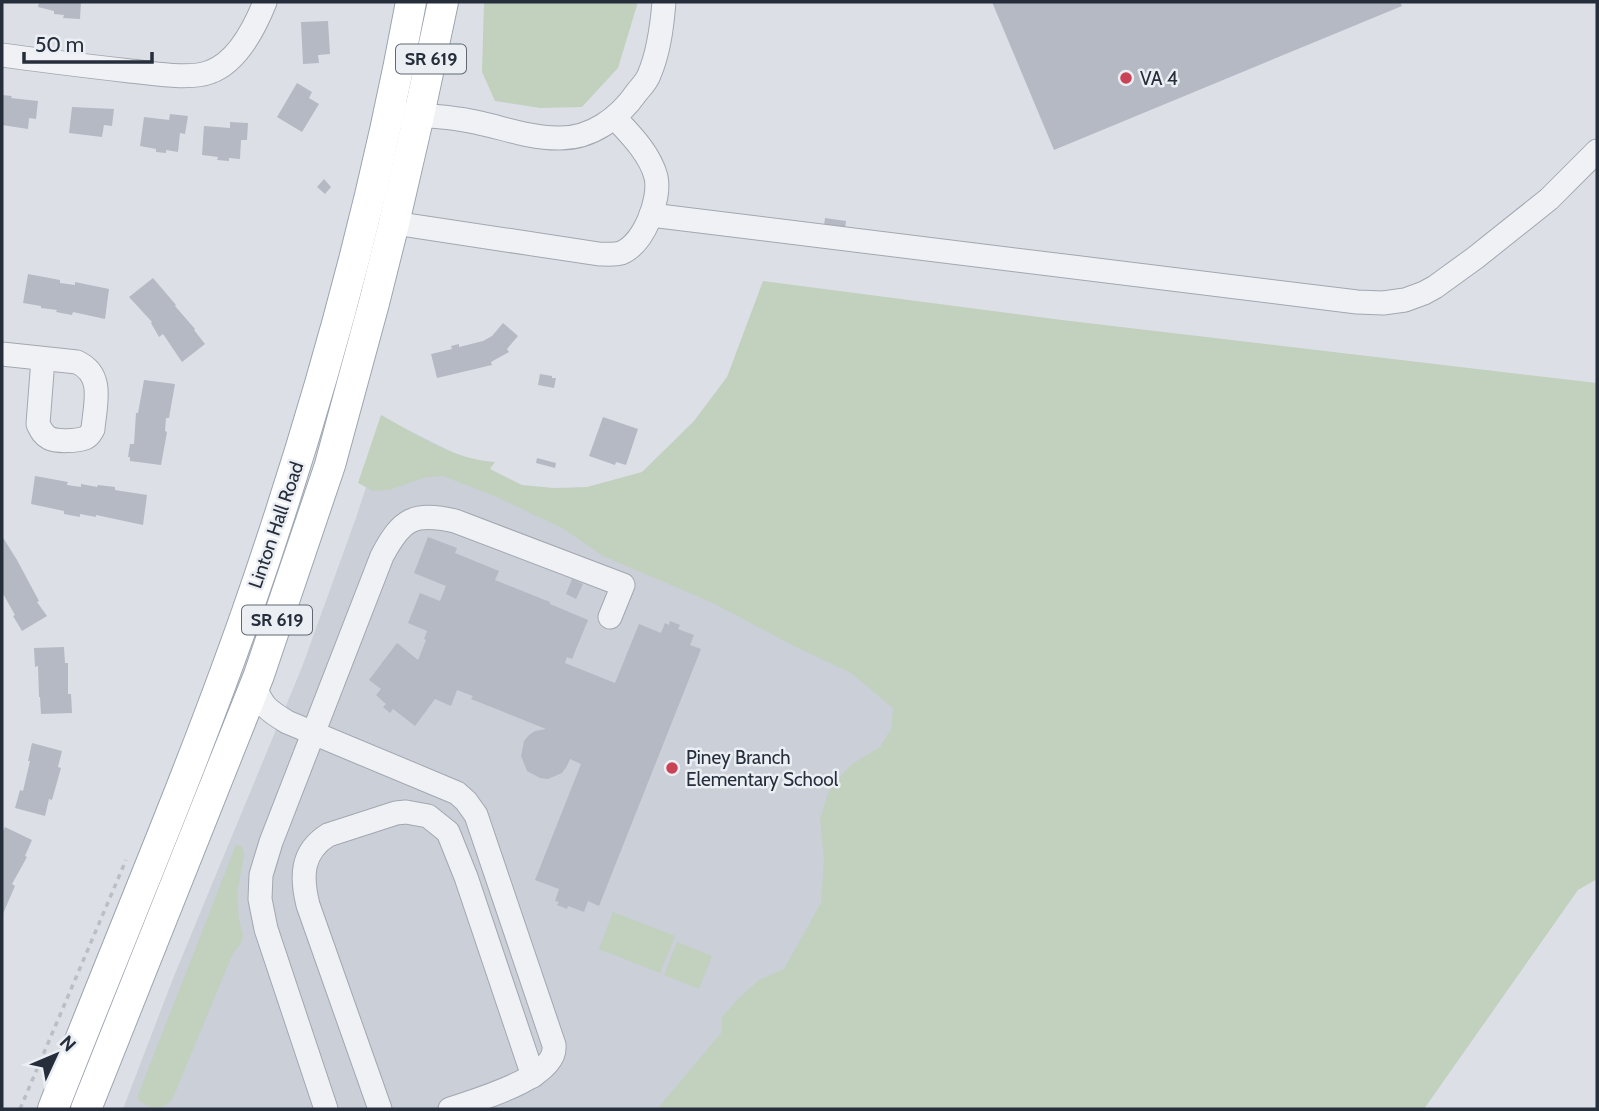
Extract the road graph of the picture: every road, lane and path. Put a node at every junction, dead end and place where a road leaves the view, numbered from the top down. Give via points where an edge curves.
1 (265, 2) edge
2 (411, 2) edge
3 (443, 2) edge
4 (664, 2) edge
5 (2, 55) edge
6 (389, 112) junction
7 (419, 115) junction
8 (615, 118) junction
9 (1597, 151) edge
10 (651, 215) junction
11 (394, 223) junction
12 (2, 354) edge
13 (43, 359) dead end
14 (610, 617) dead end
15 (255, 685) junction
16 (312, 734) junction
17 (129, 852) dead end
18 (533, 1076) junction
19 (20, 1109) edge
20 (52, 1109) edge
21 (86, 1109) edge
22 (326, 1109) edge
23 (380, 1109) edge
24 (450, 1109) edge

1 - 5 street via 245,42 213,72 197,76
2 - 6 main road, Linton Hall Road / SR 619
3 - 7 main road, Linton Hall Road / SR 619
4 - 8 street via 649,76
6 - 7 street
6 - 20 main road, Linton Hall Road / SR 619 via 302,448 247,613
7 - 8 street via 559,139 599,128
7 - 11 main road, Linton Hall Road / SR 619
8 - 10 street via 634,138 655,175
9 - 10 street via 1549,199 1435,287 1405,300 1383,303
10 - 11 street via 636,241 621,253 611,254
11 - 15 main road, Linton Hall Road / SR 619 via 330,465
12 - 13 street
14 - 16 street via 623,585 455,521 417,517 390,540 382,556
15 - 16 street via 264,705
15 - 21 main road, Linton Hall Road / SR 619
16 - 18 street via 444,786 471,808 554,1045 552,1060
16 - 22 street via 271,842 261,874 260,898 266,929
17 - 19 path
18 - 23 street via 448,832 428,816 396,813 328,835 309,854 303,874 314,924
18 - 24 street

